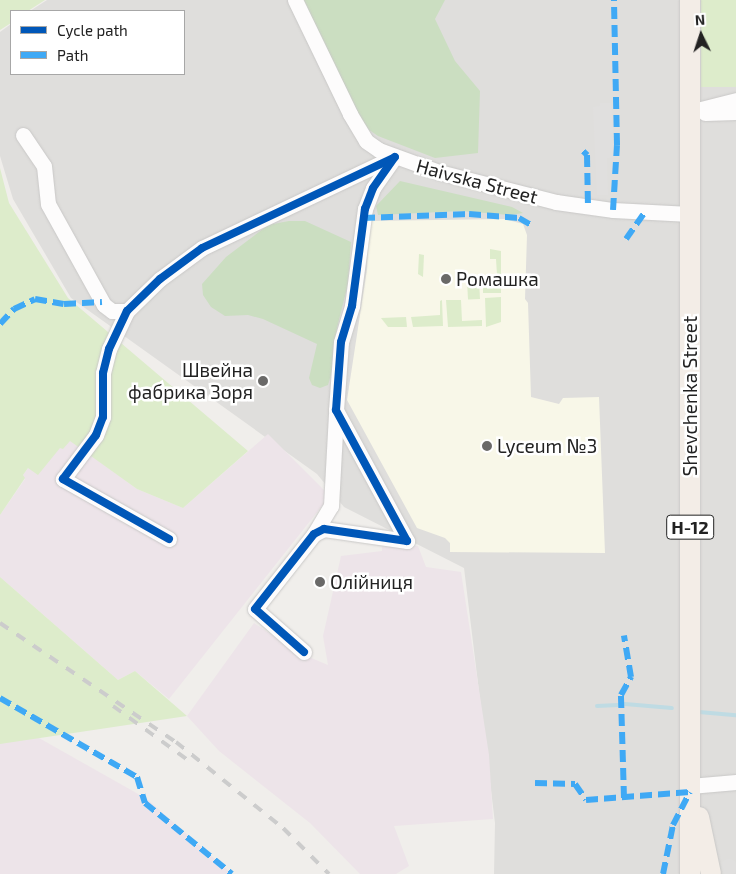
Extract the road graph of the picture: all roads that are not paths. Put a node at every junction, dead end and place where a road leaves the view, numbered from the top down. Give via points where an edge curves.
1 (295, 0) edge
2 (690, 0) edge
3 (689, 97) junction
4 (736, 100) edge
5 (736, 112) edge
6 (23, 135) dead end
7 (396, 157) junction
8 (690, 214) junction
9 (127, 310) junction
10 (336, 410) junction
11 (314, 534) junction
12 (169, 539) dead end
13 (304, 652) dead end
14 (736, 782) edge
15 (690, 789) junction
16 (690, 874) edge
17 (711, 874) edge

1 - 7 street, Haivska Street via 366,141
2 - 3 main road, Shevchenka Street / Н-12
3 - 4 street
3 - 5 street
3 - 8 main road, Shevchenka Street / Н-12
6 - 9 street via 44,166 48,204 104,305 112,311
7 - 8 street, Haivska Street via 439,172 564,203 613,210
7 - 9 street via 202,248 160,279
7 - 10 street via 373,188 365,209 352,306 341,342
8 - 15 main road, Shevchenka Street / Н-12
9 - 12 street via 109,349 104,373 103,417 96,435 63,479
10 - 11 street via 332,506
10 - 11 street via 406,541 324,529
11 - 13 street via 255,609
14 - 15 street
15 - 16 main road, Shevchenka Street / Н-12
15 - 17 main road, Shevchenka Street via 697,806

